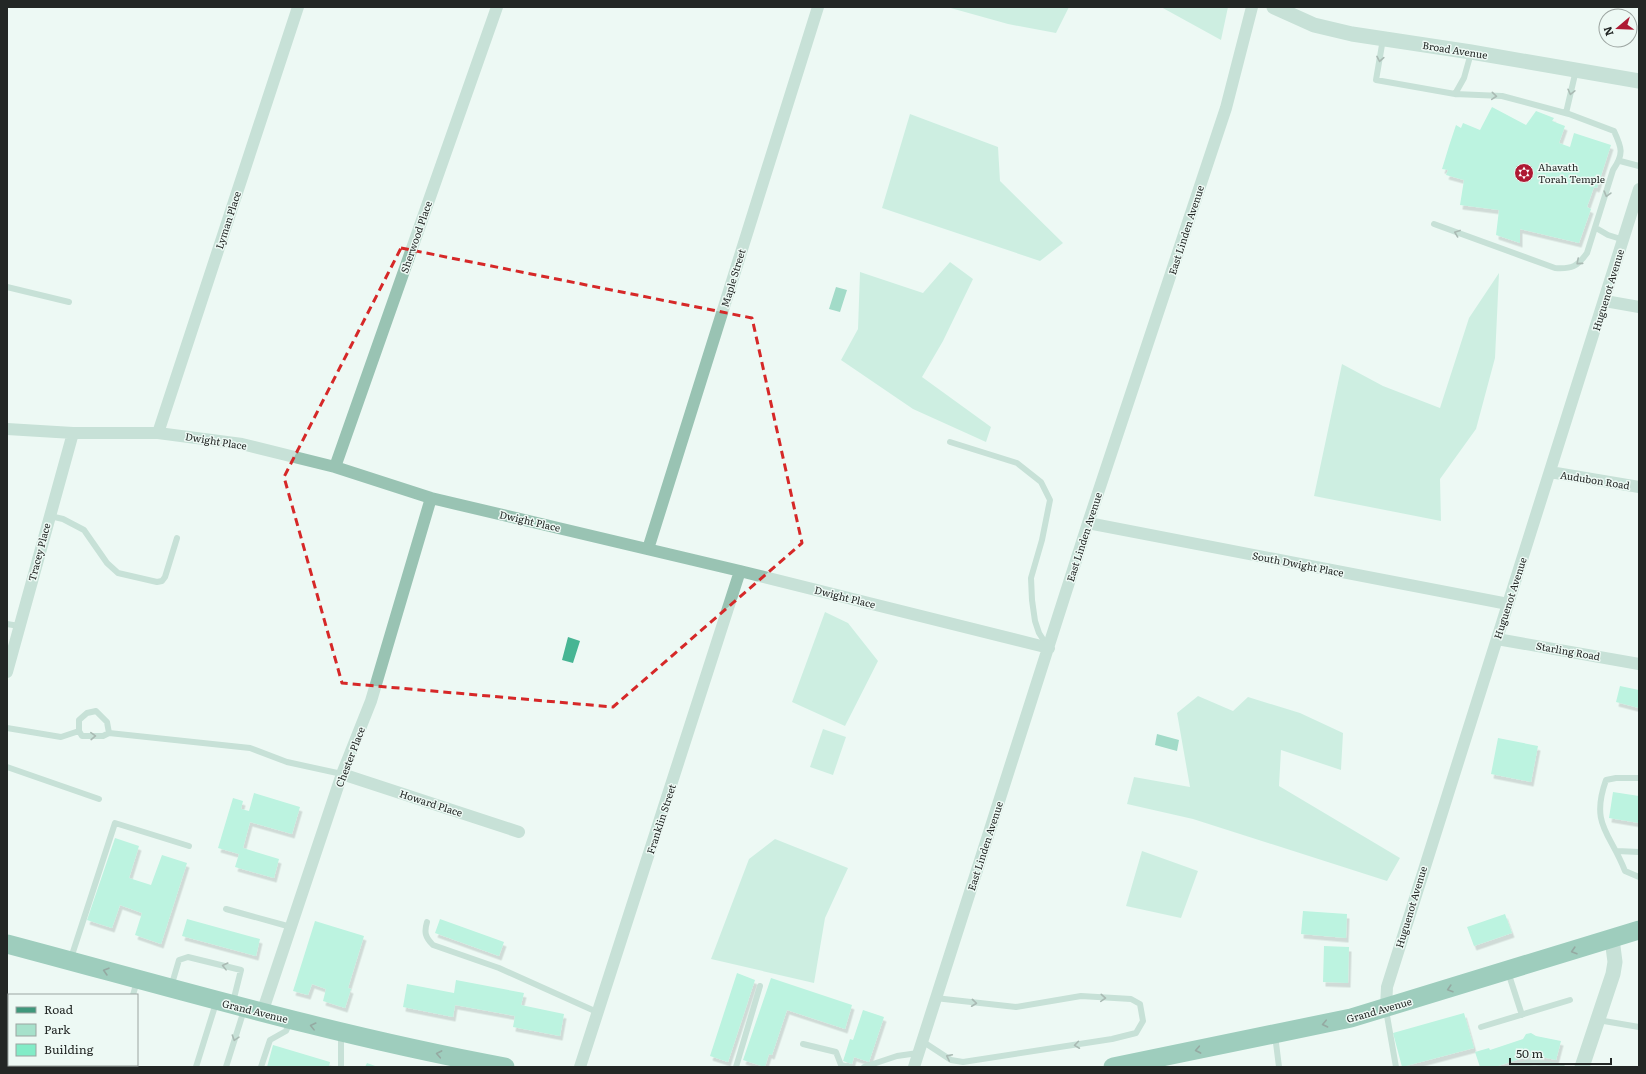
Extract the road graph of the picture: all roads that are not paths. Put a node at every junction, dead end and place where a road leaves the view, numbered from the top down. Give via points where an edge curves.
1 (298, 7) edge
2 (496, 7) edge
3 (818, 7) edge
4 (1252, 7) edge
5 (1274, 7) edge
6 (1383, 39) junction
7 (1471, 52) junction
8 (1576, 70) junction
9 (1639, 81) edge
10 (1455, 94) junction
11 (1566, 113) junction
12 (1620, 161) junction
13 (1639, 166) edge
14 (1639, 189) edge
15 (1434, 224) dead end
16 (1596, 228) junction
17 (1624, 240) junction
18 (7, 287) edge
19 (1604, 301) junction
20 (69, 302) dead end
21 (1639, 307) edge
22 (7, 429) edge
23 (73, 433) junction
24 (158, 433) junction
25 (950, 442) dead end
26 (335, 467) junction
27 (1550, 472) junction
28 (1639, 487) edge
29 (431, 498) junction
30 (50, 516) junction
31 (1088, 523) junction
32 (177, 538) dead end
33 (648, 549) junction
34 (740, 571) junction
35 (1508, 604) junction
36 (13, 625) edge
37 (1497, 639) junction
38 (1049, 648) junction
39 (1639, 664) edge
40 (7, 672) edge
41 (7, 728) edge
42 (79, 731) junction
43 (109, 733) junction
44 (7, 767) edge
45 (342, 774) junction
46 (1639, 778) edge
47 (99, 799) dead end
48 (519, 832) dead end
49 (189, 846) dead end
50 (1617, 851) junction
51 (1639, 852) edge
52 (1639, 877) edge
53 (226, 909) dead end
54 (427, 922) dead end
55 (291, 927) junction
56 (1639, 930) edge
57 (1612, 939) junction
58 (7, 944) edge
59 (70, 960) junction
60 (1508, 972) junction
61 (760, 986) dead end
62 (136, 987) edge
63 (170, 988) junction
64 (936, 998) junction
65 (1570, 1000) dead end
66 (239, 1007) junction
67 (1386, 1008) junction
68 (597, 1012) junction
69 (1522, 1015) junction
70 (290, 1020) junction
71 (1598, 1020) junction
72 (1481, 1027) dead end
73 (1639, 1027) edge
74 (342, 1033) junction
75 (1275, 1035) junction
76 (922, 1041) junction
77 (802, 1044) dead end
78 (918, 1054) junction
79 (468, 1064) edge
80 (196, 1067) edge
81 (226, 1067) edge
82 (261, 1067) edge
83 (341, 1067) edge
84 (505, 1067) edge
85 (580, 1067) edge
86 (736, 1067) edge
87 (849, 1067) edge
88 (864, 1067) edge
89 (914, 1067) edge
90 (1113, 1067) edge
91 (1279, 1067) edge
92 (1396, 1067) edge
93 (1513, 1067) edge
94 (1562, 1067) edge
95 (1582, 1067) edge

1 - 24 street, Lyman Place
2 - 26 street, Sherwood Place
3 - 33 street, Maple Street
4 - 31 street, East Linden Avenue via 1226,108
5 - 6 street, Broad Avenue via 1314,25
6 - 7 street, Broad Avenue
6 -> 10 lane via 1376,80
7 - 8 street, Broad Avenue
7 - 10 lane via 1464,78
8 - 9 street, Broad Avenue
8 -> 11 lane
10 -> 11 lane via 1502,96
11 - 12 lane via 1614,131 1622,147
12 - 13 lane
12 -> 16 lane via 1613,170
14 - 17 street, Huguenot Avenue
16 -> 15 lane via 1587,253 1580,263 1569,269 1555,268
16 - 17 lane
17 - 19 street, Huguenot Avenue
18 - 20 lane
19 - 21 street
19 - 27 street, Huguenot Avenue
22 - 23 street, Dwight Place
23 - 24 street, Dwight Place
23 - 30 street, Tracey Place
24 - 26 street, Dwight Place via 242,444
25 - 38 lane via 1017,463 1041,482 1050,500 1031,578 1035,621
26 - 29 street, Dwight Place
27 - 28 street, Audubon Road
27 - 35 street, Huguenot Avenue
29 - 33 street, Dwight Place
29 - 45 street, Chester Place via 371,701
30 - 32 lane via 64,519 84,530 107,563 118,573 156,582 162,581 165,576
30 - 36 street, Tracey Place
31 - 35 street, South Dwight Place
31 - 38 street, East Linden Avenue
33 - 34 street, Dwight Place
34 - 38 street, Dwight Place
34 - 68 street, Franklin Street
35 - 37 street, Huguenot Avenue
36 - 40 street, Tracey Place
37 - 39 street, Starling Road
37 - 67 street, Huguenot Avenue via 1453,771 1387,987
38 - 64 street, East Linden Avenue
41 - 42 lane via 60,737
42 -> 43 lane via 82,736 103,736
42 - 43 lane via 79,720 87,713 96,711 106,722
43 - 45 lane via 250,748 287,762
44 - 47 lane
45 - 48 street, Howard Place
45 - 55 street, Chester Place
46 - 50 lane via 1606,780 1601,794 1599,816
49 - 59 lane via 115,823
50 - 51 lane
50 - 52 lane via 1625,870
53 - 55 lane
54 - 68 lane via 424,930 426,938 433,945 505,971
55 - 66 street, Chester Place
56 - 57 main road, Grand Avenue
57 -> 60 main road, Grand Avenue
57 - 71 street via 1614,968
58 - 59 main road, Grand Avenue
62 -> 59 main road, Grand Avenue
60 -> 67 main road, Grand Avenue
60 - 69 lane
61 - 86 lane
62 - 63 main road, Grand Avenue
63 - 66 main road, Grand Avenue
66 -> 63 lane via 241,970 188,957 179,960
64 - 76 street, East Linden Avenue
64 -> 76 lane via 1016,1007 1081,996 1131,999 1140,1004 1143,1021 1136,1033 1112,1039 963,1062 951,1060
65 - 69 lane
66 - 70 main road, Grand Avenue
66 - 80 lane
66 -> 81 lane
67 -> 75 main road, Grand Avenue
67 - 92 lane
68 - 85 street, Franklin Street
69 - 72 lane
74 -> 70 main road, Grand Avenue
70 - 82 lane via 286,1031 270,1040
71 - 73 lane
71 - 95 street
79 -> 74 main road, Grand Avenue
74 - 83 lane
75 -> 90 main road, Grand Avenue
75 - 91 lane
76 - 78 street, East Linden Avenue
77 - 87 lane via 836,1052 841,1065
78 - 88 lane via 897,1056
78 - 89 street, East Linden Avenue
79 - 84 main road, Grand Avenue
93 - 94 lane via 1526,1062

